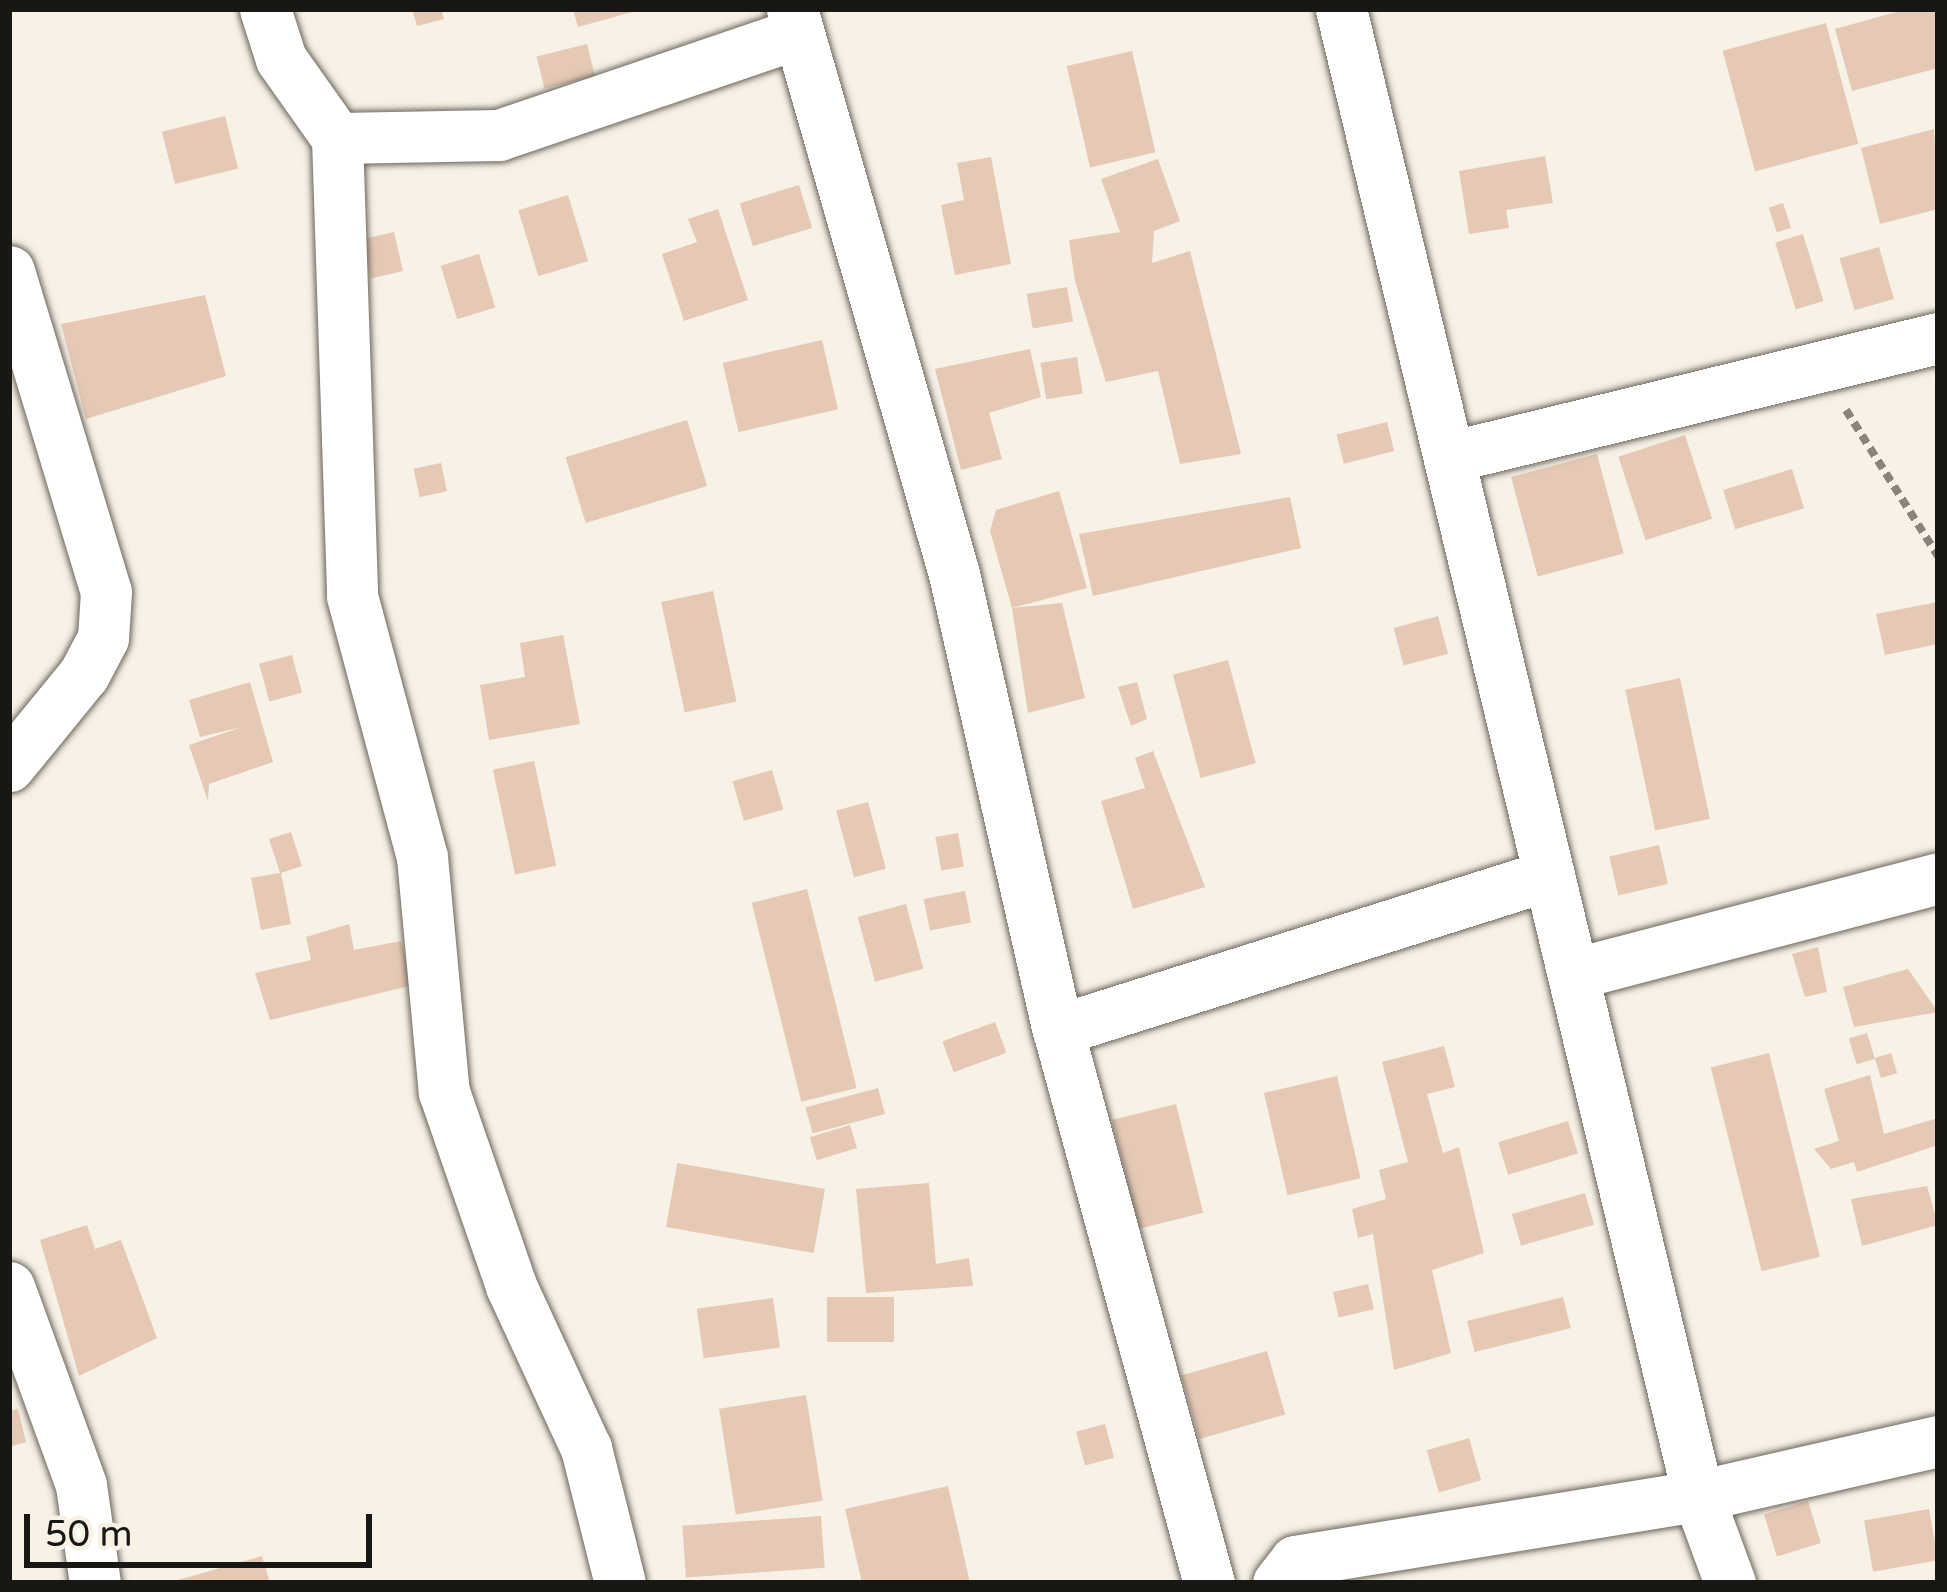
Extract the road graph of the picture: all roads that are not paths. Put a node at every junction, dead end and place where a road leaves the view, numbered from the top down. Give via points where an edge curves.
1 (265, 9) edge
2 (1341, 9) edge
3 (794, 21) edge
4 (337, 138) junction
5 (9, 272) edge
6 (1938, 338) edge
7 (1449, 457) junction
8 (9, 766) edge
9 (1549, 875) junction
10 (1938, 878) edge
11 (1573, 974) junction
12 (1058, 1030) junction
13 (9, 1287) edge
14 (1938, 1441) edge
15 (1698, 1496) junction
16 (94, 1583) edge
17 (620, 1583) edge
18 (1209, 1583) edge
19 (1278, 1583) edge
20 (1730, 1583) edge

1 - 4 street via 281,59
2 - 7 street
3 - 4 street via 499,135
3 - 12 street via 955,574
4 - 17 street via 352,596 422,857 443,1092 511,1286 586,1448
5 - 8 street via 106,592 103,638 84,674
6 - 7 street
7 - 9 street
9 - 11 street
9 - 12 street
10 - 11 street
11 - 15 street
12 - 18 street
13 - 16 street via 81,1485
14 - 15 street
15 - 19 street via 1295,1561
15 - 20 street

